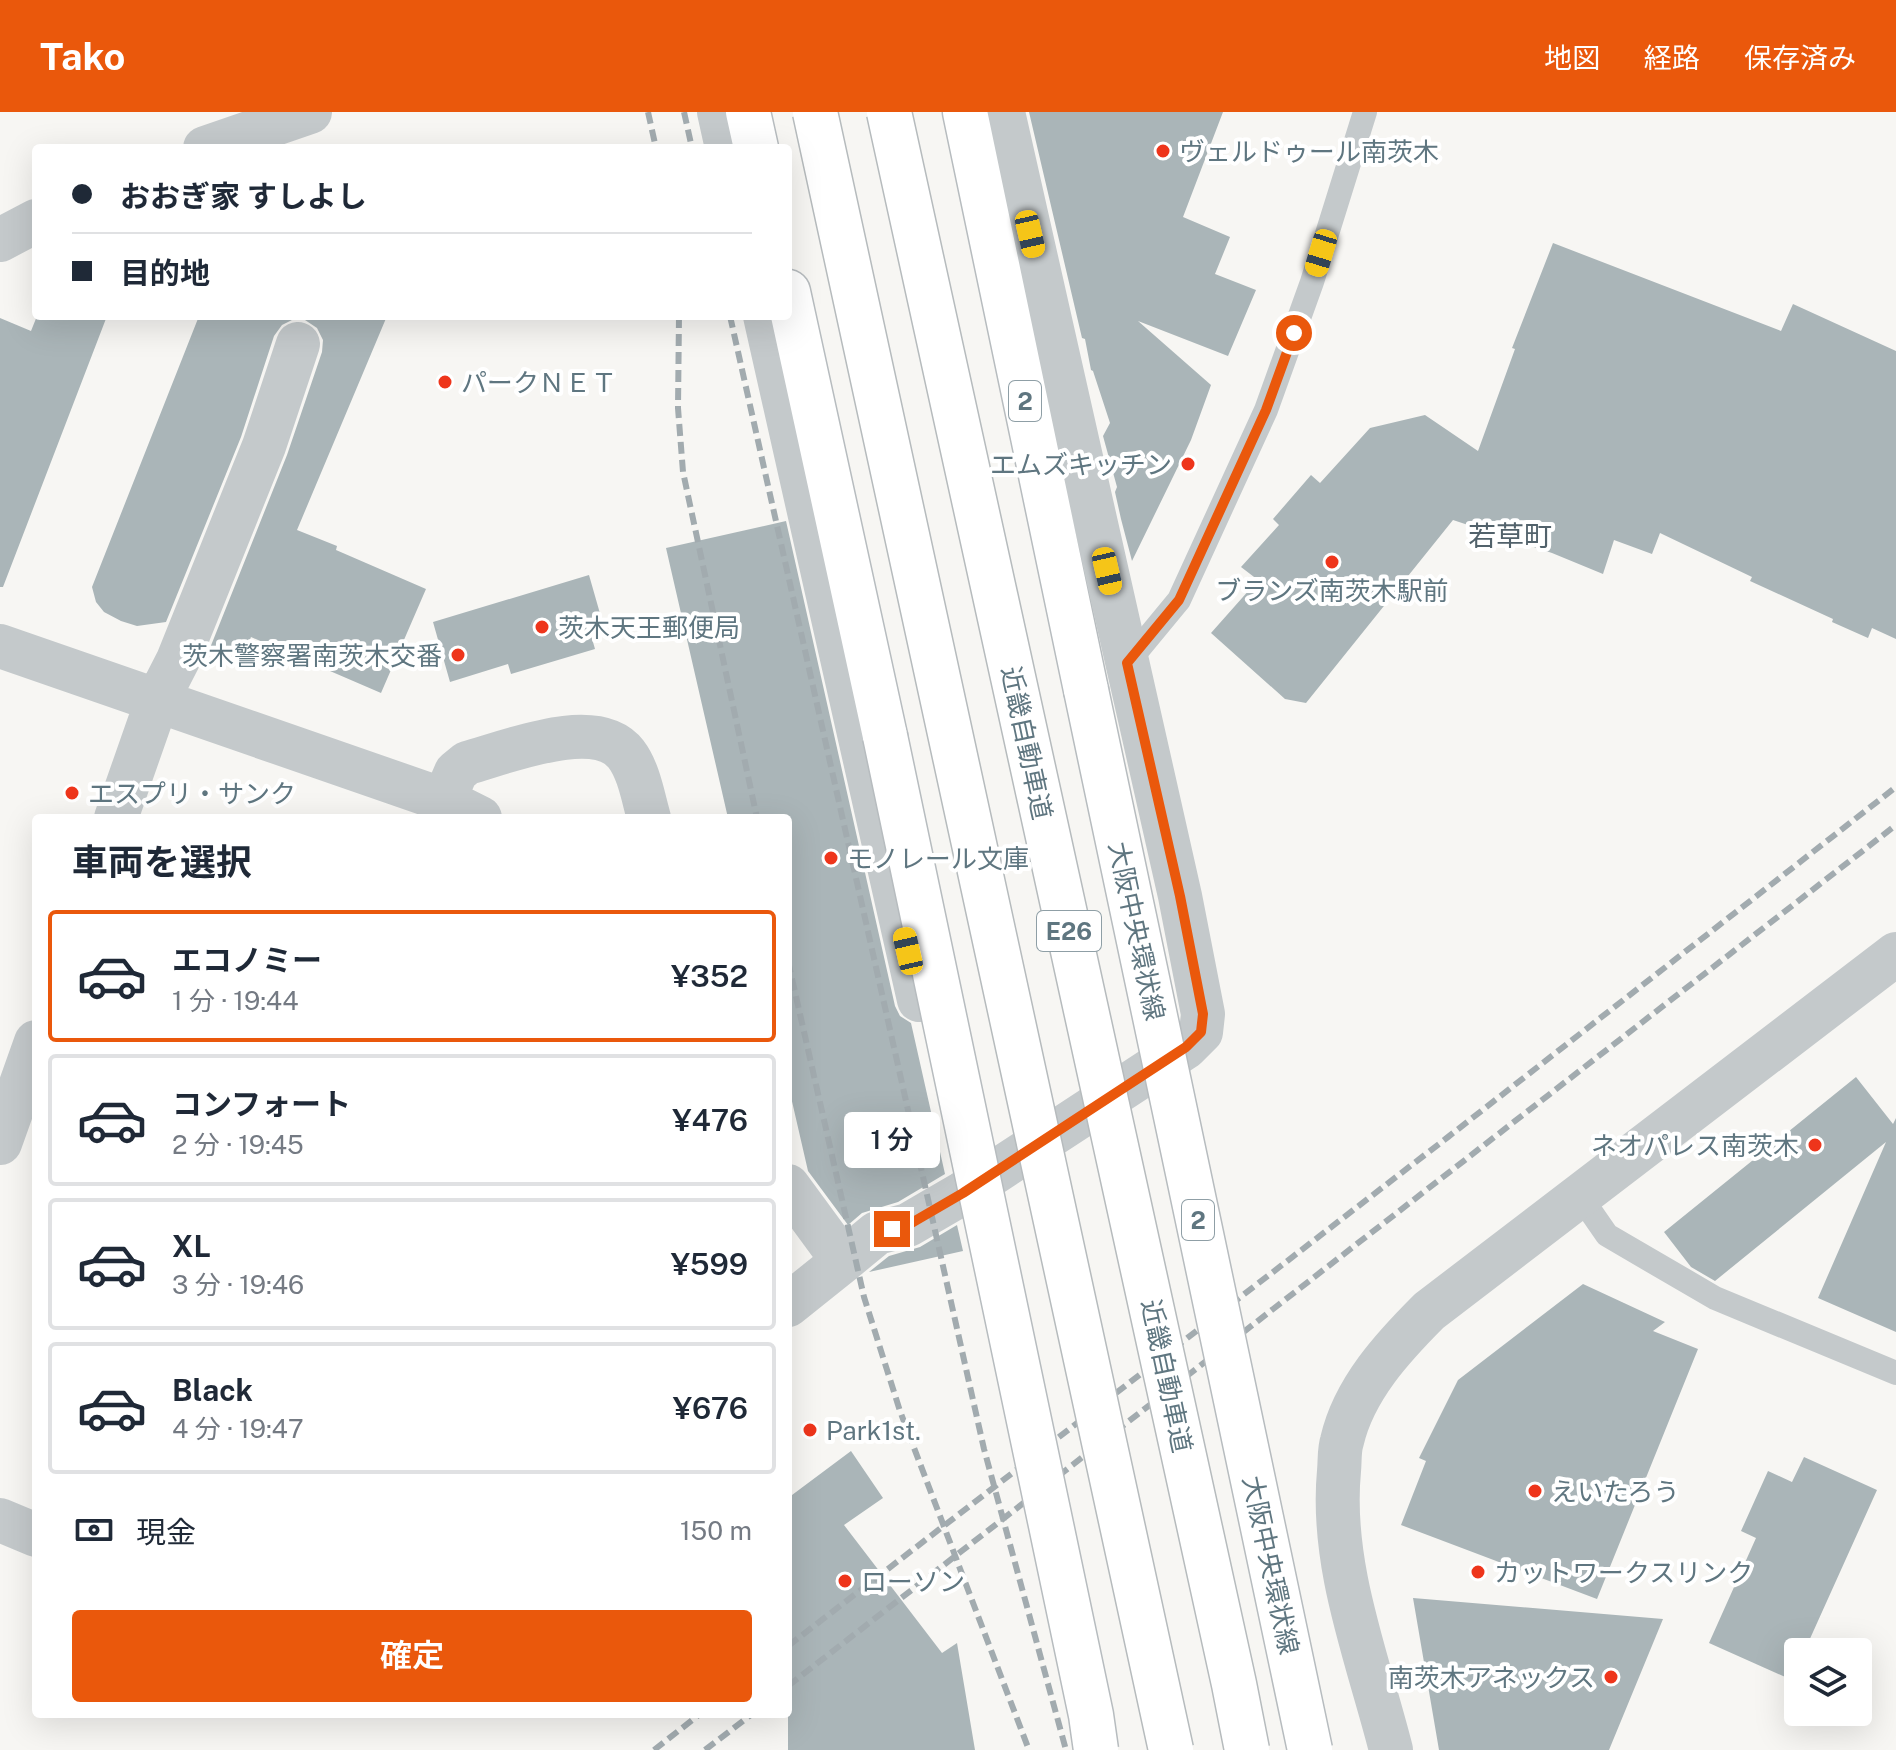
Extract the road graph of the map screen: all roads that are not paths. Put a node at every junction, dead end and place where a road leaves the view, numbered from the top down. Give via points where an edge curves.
1 (310, 112) edge
2 (719, 112) edge
3 (748, 112) edge
4 (815, 112) edge
5 (889, 112) edge
6 (965, 112) edge
7 (1003, 112) edge
8 (1365, 112) edge
9 (217, 144) edge
10 (726, 144) edge
11 (755, 144) edge
12 (32, 223) edge
13 (0, 240) edge
14 (792, 310) edge
15 (766, 320) edge
16 (298, 344) dead end
17 (0, 646) edge
18 (1127, 663) junction
19 (157, 701) junction
20 (462, 809) edge
21 (117, 814) edge
22 (648, 814) edge
23 (1896, 954) edge
24 (32, 1053) edge
25 (0, 1143) edge
26 (792, 1191) edge
27 (963, 1193) junction
28 (1580, 1196) junction
29 (843, 1261) junction
30 (792, 1302) edge
31 (1896, 1373) edge
32 (0, 1520) edge
33 (32, 1533) edge
34 (1096, 1750) edge
35 (1171, 1750) edge
36 (1247, 1750) edge
37 (1310, 1750) edge
38 (1390, 1750) edge

1 - 9 street
2 - 10 street
3 - 11 main road
4 - 35 main road, E26, bridge
5 - 36 main road, 近畿自動車道 / E26, bridge
6 - 37 main road, 大阪中央環状線 / 2, bridge
7 - 18 street
8 - 18 lane via 1266,410 1179,600
12 - 13 street
14 - 34 main road, bridge
15 - 27 street
16 - 19 street via 259,460
17 - 19 street
18 - 27 street via 1180,896 1203,1014 1201,1032 1186,1047
19 - 20 street
19 - 21 street
20 - 22 street via 456,772 467,763 565,736 601,738 625,752
23 - 28 street
24 - 25 street
26 - 29 street
27 - 29 street via 908,1225 877,1233
28 - 31 lane via 1607,1235 1715,1298
28 - 38 street via 1429,1311 1391,1349 1361,1393 1342,1440 1336,1505 1340,1557
29 - 30 street
32 - 33 street

